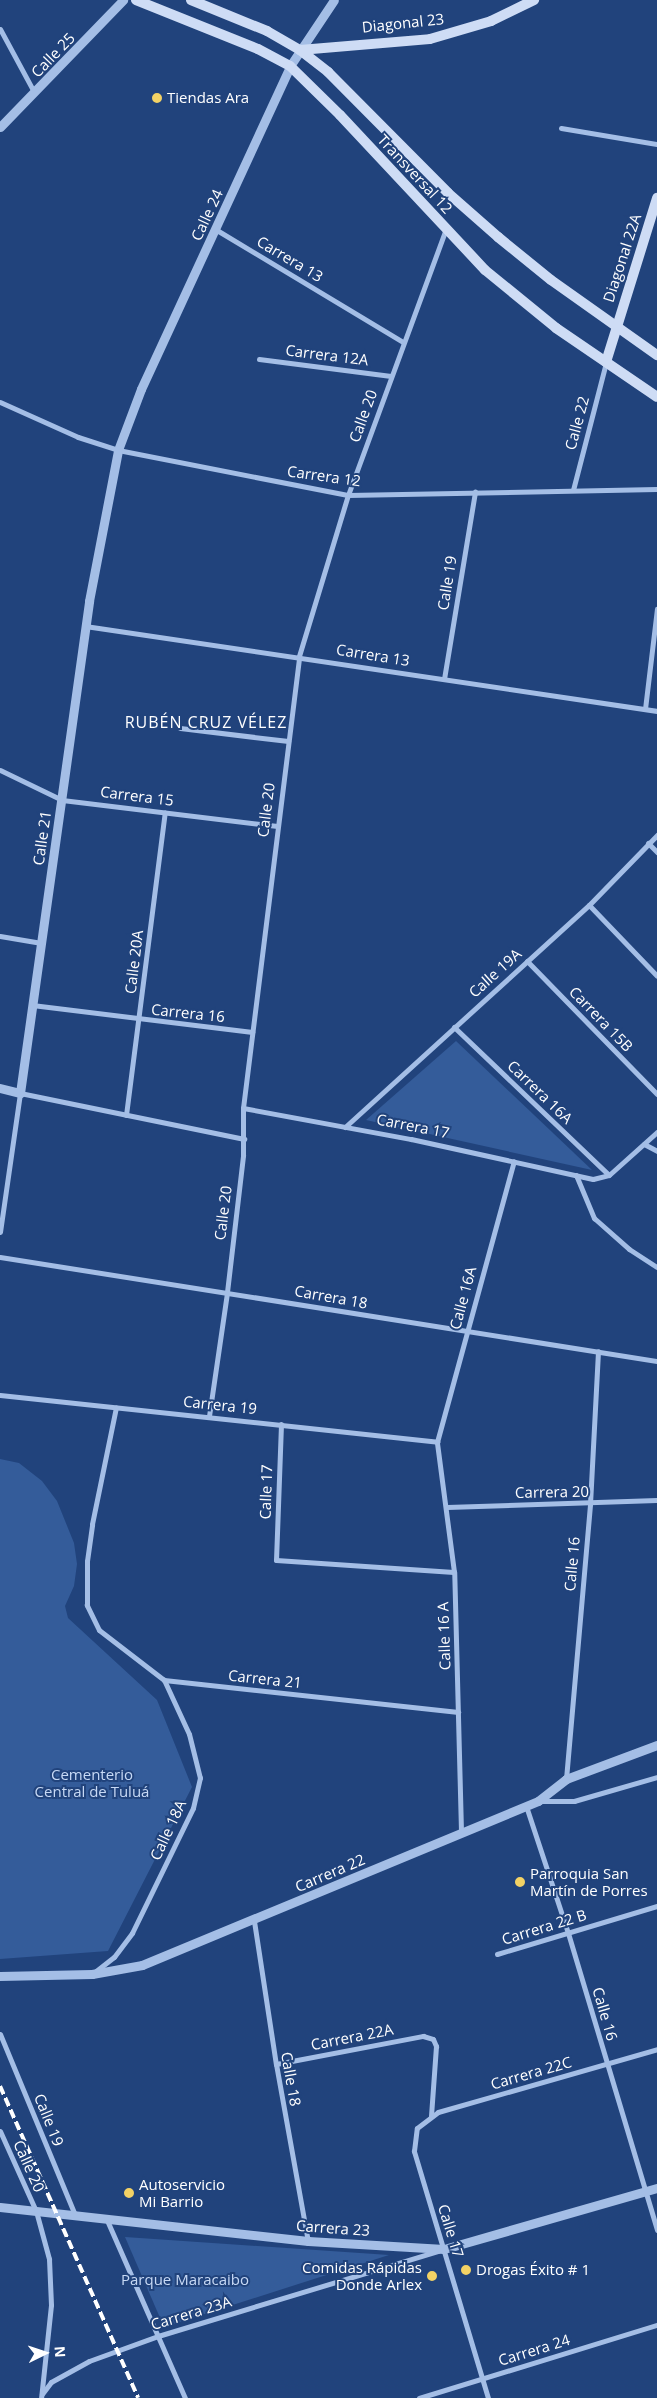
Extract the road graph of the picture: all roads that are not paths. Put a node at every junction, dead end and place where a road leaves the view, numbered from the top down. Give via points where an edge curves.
1 (123, 0) edge
2 (136, 0) edge
3 (191, 0) edge
4 (334, 0) edge
5 (534, 0) edge
6 (0, 29) edge
7 (300, 50) junction
8 (290, 66) junction
9 (35, 94) junction
10 (0, 127) edge
11 (561, 128) dead end
12 (657, 144) edge
13 (657, 198) edge
14 (216, 229) junction
15 (446, 229) junction
16 (615, 327) junction
17 (403, 342) junction
18 (657, 356) edge
19 (259, 359) dead end
20 (606, 362) junction
21 (391, 376) junction
22 (657, 397) edge
23 (0, 402) edge
24 (118, 450) junction
25 (657, 489) edge
26 (573, 490) junction
27 (475, 492) junction
28 (348, 495) junction
29 (657, 609) edge
30 (85, 626) junction
31 (299, 656) junction
32 (444, 679) junction
33 (644, 709) junction
34 (657, 711) edge
35 (180, 728) dead end
36 (288, 741) junction
37 (0, 770) edge
38 (62, 800) junction
39 (165, 812) junction
40 (277, 826) junction
41 (657, 835) edge
42 (648, 843) junction
43 (657, 852) edge
44 (589, 905) junction
45 (0, 936) edge
46 (41, 943) junction
47 (527, 961) junction
48 (657, 976) edge
49 (32, 1005) junction
50 (139, 1020) junction
51 (454, 1027) junction
52 (252, 1032) junction
53 (0, 1088) edge
54 (20, 1093) junction
55 (657, 1094) edge
56 (243, 1108) junction
57 (126, 1115) junction
58 (345, 1126) junction
59 (657, 1132) edge
60 (244, 1139) junction
61 (644, 1144) junction
62 (657, 1151) edge
63 (514, 1161) junction
64 (576, 1175) junction
65 (609, 1175) junction
66 (0, 1232) edge
67 (0, 1257) edge
68 (657, 1267) edge
69 (227, 1292) junction
70 (467, 1332) junction
71 (598, 1351) junction
72 (657, 1361) edge
73 (0, 1395) edge
74 (116, 1407) junction
75 (209, 1416) junction
76 (282, 1424) junction
77 (437, 1442) junction
78 (657, 1500) edge
79 (590, 1504) junction
80 (447, 1507) junction
81 (454, 1572) junction
82 (164, 1680) junction
83 (458, 1712) junction
84 (657, 1745) edge
85 (657, 1777) edge
86 (566, 1778) junction
87 (538, 1801) junction
88 (526, 1806) junction
89 (461, 1831) junction
90 (657, 1906) edge
91 (254, 1920) junction
92 (568, 1933) junction
93 (496, 1954) dead end
94 (92, 1974) junction
95 (0, 1976) edge
96 (0, 2034) edge
97 (657, 2049) edge
98 (276, 2064) junction
99 (606, 2064) junction
100 (431, 2116) junction
101 (417, 2128) joint
102 (0, 2131) edge
103 (657, 2188) edge
104 (645, 2191) junction
105 (0, 2207) edge
106 (36, 2211) junction
107 (75, 2215) junction
108 (106, 2218) junction
109 (657, 2230) edge
110 (308, 2241) junction
111 (444, 2249) junction
112 (657, 2325) edge
113 (158, 2336) junction
114 (482, 2379) junction
115 (42, 2396) edge
116 (185, 2398) edge
117 (419, 2398) edge
118 (488, 2398) edge

1 - 9 street, Calle 25
2 - 8 main road, Transversal 12 via 258,49
3 - 7 main road, Transversal 12 via 267,30
4 - 7 street, Calle 24
5 - 7 main road, Diagonal 23 via 491,22 430,38
6 - 9 street
7 - 8 street, Calle 24
7 - 16 main road, Transversal 12 via 348,91 448,194 551,280
8 - 14 street, Calle 24
8 - 15 main road, Transversal 12
9 - 10 street, Calle 25
11 - 12 street
13 - 16 main road, Diagonal 22A
14 - 17 street, Carrera 13
14 - 24 street, Calle 24 via 141,389
15 - 17 street, Calle 20
15 - 20 main road, Transversal 12 via 516,298
16 - 18 main road, Transversal 12
16 - 20 main road, Diagonal 22A
17 - 21 street, Calle 20
19 - 21 street, Carrera 12A
20 - 22 main road, Transversal 12
20 - 26 street, Calle 22
21 - 28 street, Calle 20
23 - 24 street, Carrera 12 via 78,437
24 - 28 street, Carrera 12
24 - 30 street, Calle 21
25 - 26 street, Carrera 12
26 - 27 street, Carrera 12
27 - 28 street, Carrera 12
27 - 32 street, Calle 19
28 - 31 street, Calle 20
29 - 33 street
30 - 31 street, Carrera 13
30 - 38 street, Calle 21
31 - 32 street, Carrera 13
31 - 36 street, Calle 20
32 - 33 street, Carrera 13
33 - 34 street, Carrera 13
35 - 36 street
36 - 40 street, Calle 20
37 - 38 street, Carrera 15
38 - 39 street, Carrera 15
38 - 46 street, Calle 21
39 - 40 street, Carrera 15
39 - 50 street, Calle 20A
40 - 52 street, Calle 20
41 - 42 street, Calle 19A
42 - 43 street
42 - 44 street, Calle 19A
44 - 47 street, Calle 19A
44 - 48 street
45 - 46 street
46 - 49 street, Calle 21
47 - 51 street, Calle 19A
47 - 55 street, Carrera 15B
49 - 50 street, Carrera 16
49 - 54 street, Calle 21
50 - 52 street, Carrera 16
50 - 57 street, Calle 20A
51 - 58 street, Calle 19A
51 - 65 street, Carrera 16A
52 - 56 street, Calle 20
53 - 54 street
54 - 57 street
54 - 66 street, Calle 21
56 - 58 street, Carrera 17
56 - 60 street, Calle 20
57 - 60 street
58 - 63 street, Carrera 17
59 - 61 street
60 - 69 street, Calle 20
61 - 62 street
61 - 65 street
63 - 64 street, Carrera 17
63 - 70 street, Calle 16A
64 - 65 street, Carrera 17 via 602,1178
64 - 68 street via 594,1218 629,1250
67 - 69 street, Carrera 18
69 - 70 street, Carrera 18
69 - 75 street, Calle 20
70 - 71 street, Carrera 18
70 - 77 street, Calle 16A
71 - 72 street, Carrera 18
71 - 79 street, Calle 16
73 - 74 street, Carrera 19
74 - 75 street, Carrera 19
74 - 82 street, Carrera 21 via 87,1561 87,1596 92,1619 110,1641
75 - 76 street, Carrera 19
76 - 77 street, Carrera 19
76 - 81 street, Calle 17 via 276,1560
77 - 80 street, Calle 16 A
78 - 79 street, Carrera 20
79 - 80 street, Carrera 20
79 - 86 street, Calle 16
80 - 81 street, Calle 16 A
81 - 83 street, Calle 16 A
82 - 83 street, Carrera 21
82 - 94 street, Calle 18A via 198,1761 198,1793 132,1933 114,1957
83 - 89 street, Calle 16 A
84 - 86 street, Carrera 22
85 - 87 street via 574,1801
86 - 87 street, Carrera 22
87 - 88 street, Carrera 22
88 - 89 street, Carrera 22
88 - 92 street, Calle 16
89 - 91 street, Carrera 22
90 - 92 street, Carrera 22 B
91 - 94 street, Carrera 22 via 142,1965
91 - 98 street, Calle 18
92 - 93 street, Carrera 22 B
92 - 99 street, Calle 16
94 - 95 street, Carrera 22
96 - 107 street, Calle 19
97 - 99 street, Carrera 22C
98 - 100 street, Carrera 22A via 424,2036 433,2038 436,2046
98 - 110 street, Calle 18
99 - 100 street, Carrera 22C
99 - 104 street, Calle 16
100 - 101 street, Carrera 22C
101 - 111 street, Calle 17 via 414,2151
102 - 106 street, Calle 20
103 - 104 street, Carrera 23
104 - 109 street, Calle 16
104 - 111 street, Carrera 23
105 - 106 street, Carrera 23
106 - 107 street, Carrera 23
106 - 115 street via 46,2240 52,2278
107 - 108 street, Carrera 23
108 - 110 street, Carrera 23
108 - 113 street
110 - 111 street, Carrera 23
111 - 113 street, Carrera 23A
111 - 114 street, Calle 17
112 - 114 street, Carrera 24
113 - 115 street, Carrera 23A via 81,2366 51,2382
113 - 116 street
114 - 117 street, Carrera 24
114 - 118 street, Calle 17

